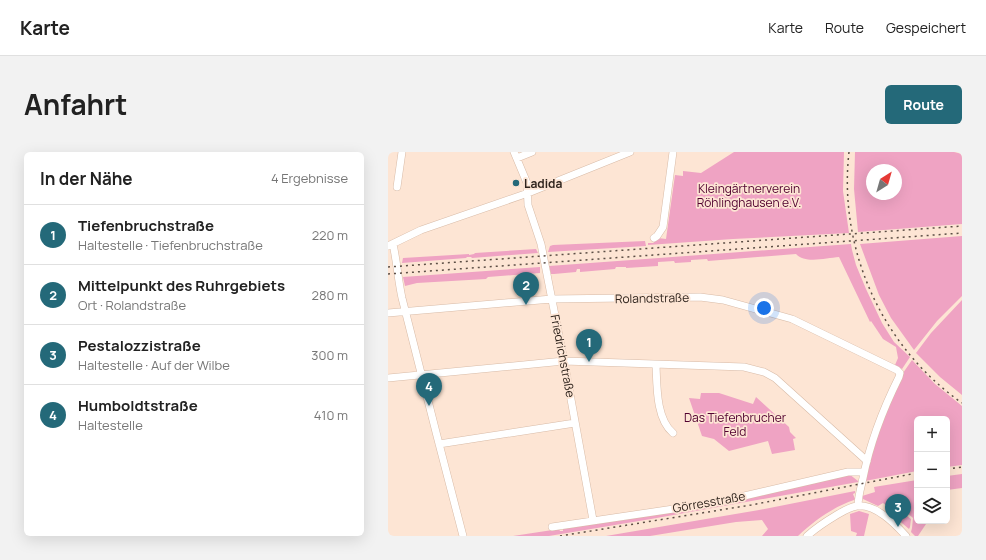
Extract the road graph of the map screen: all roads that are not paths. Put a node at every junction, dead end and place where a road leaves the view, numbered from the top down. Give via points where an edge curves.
1 (402, 152) edge
2 (532, 152) edge
3 (630, 152) edge
4 (672, 152) edge
5 (516, 155) edge
6 (397, 187) dead end
7 (528, 193) junction
8 (654, 238) dead end
9 (391, 245) edge
10 (552, 299) junction
11 (406, 311) junction
12 (388, 313) edge
13 (564, 361) junction
14 (656, 365) junction
15 (421, 374) junction
16 (388, 378) edge
17 (576, 422) junction
18 (673, 433) dead end
19 (439, 444) junction
20 (867, 461) junction
21 (864, 472) junction
22 (858, 506) junction
23 (593, 520) junction
24 (552, 527) dead end
25 (463, 536) edge
26 (807, 536) edge
27 (906, 536) edge

1 - 6 street
2 - 5 street
3 - 7 street
4 - 8 street via 663,226
5 - 7 street, Friedrichstraße via 527,183
7 - 9 street via 421,230
7 - 10 street, Friedrichstraße via 528,205 541,244
9 - 11 street
10 - 11 street, Rolandstraße
10 - 13 street, Friedrichstraße
10 - 20 street, Rolandstraße via 700,297 723,300 802,323 897,370 900,373 899,377 879,422
11 - 12 street, Rolandstraße
11 - 15 street
13 - 14 street
13 - 15 street
13 - 17 street, Friedrichstraße
14 - 18 street via 658,401 667,427
14 - 20 street via 744,368 764,372 778,381
15 - 16 street
15 - 19 street
17 - 19 street
17 - 23 street, Friedrichstraße
19 - 25 street
20 - 21 street
21 - 22 street
21 - 23 street, Görresstraße via 848,472 714,503
22 - 26 street via 844,510
22 - 27 street via 880,512
23 - 24 street, Görresstraße

